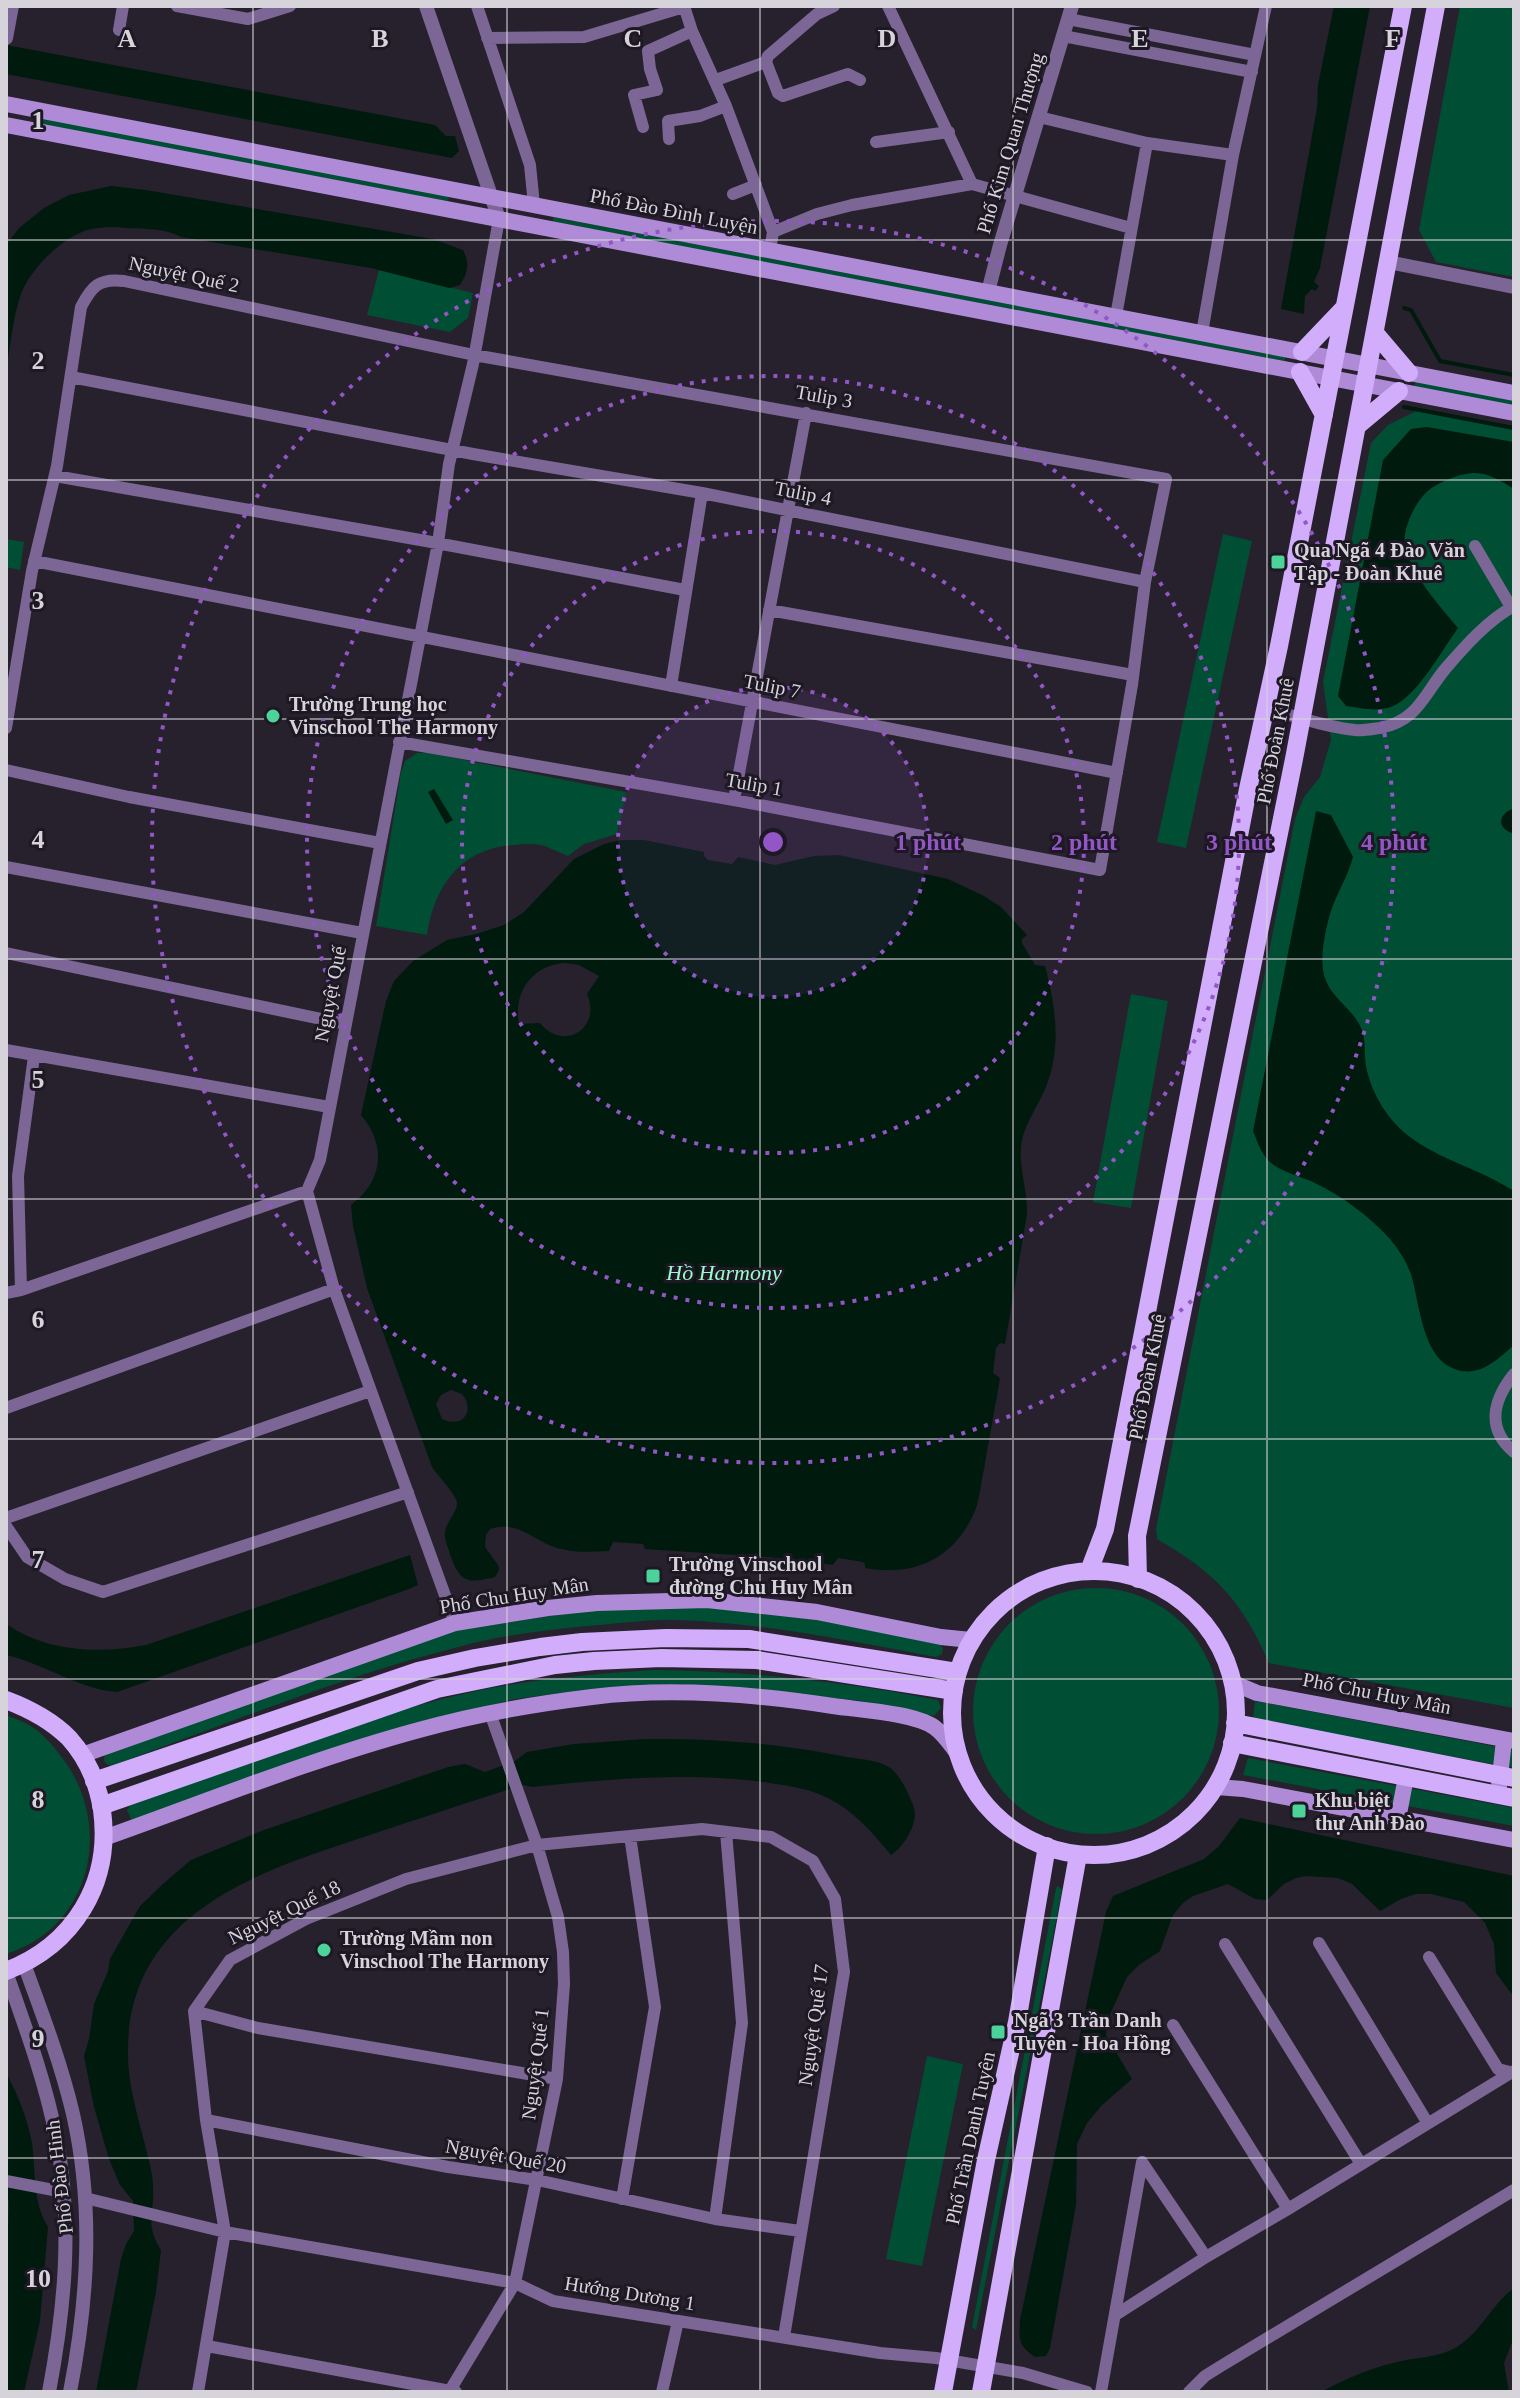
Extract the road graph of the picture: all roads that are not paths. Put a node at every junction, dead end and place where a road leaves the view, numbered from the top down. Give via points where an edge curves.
1 (12, 6) edge
2 (123, 6) edge
3 (177, 6) edge
4 (290, 6) edge
5 (426, 6) edge
6 (477, 6) edge
7 (684, 6) edge
8 (834, 6) edge
9 (888, 6) edge
10 (1266, 6) edge
11 (1403, 6) edge
12 (1436, 6) edge
13 (1070, 12) edge
14 (119, 30) dead end
15 (692, 31) junction
16 (1063, 36) junction
17 (6, 38) edge
18 (487, 38) junction
19 (1255, 55) junction
20 (766, 62) junction
21 (1252, 72) junction
22 (716, 80) junction
23 (860, 80) dead end
24 (6, 104) edge
25 (726, 106) junction
26 (1039, 117) junction
27 (6, 125) edge
28 (643, 127) dead end
29 (949, 132) junction
30 (669, 139) dead end
31 (876, 142) dead end
32 (1147, 143) junction
33 (1233, 155) junction
34 (972, 184) junction
35 (756, 185) junction
36 (733, 194) dead end
37 (1015, 196) junction
38 (492, 197) junction
39 (534, 205) junction
40 (499, 219) junction
41 (1131, 228) junction
42 (773, 232) junction
43 (770, 250) junction
44 (1388, 262) junction
45 (1514, 287) edge
46 (988, 292) junction
47 (1344, 308) junction
48 (1116, 316) junction
49 (1202, 333) junction
50 (1375, 333) junction
51 (1302, 352) junction
52 (474, 355) junction
53 (1335, 358) junction
54 (1369, 365) junction
55 (1300, 372) junction
56 (1409, 373) junction
57 (71, 377) junction
58 (1331, 378) junction
59 (1365, 385) junction
60 (1399, 391) junction
61 (1514, 393) edge
62 (806, 413) junction
63 (1514, 413) edge
64 (1324, 415) junction
65 (1357, 426) junction
66 (452, 449) junction
67 (55, 476) junction
68 (702, 493) junction
69 (788, 510) junction
70 (438, 543) junction
71 (1475, 546) dead end
72 (34, 561) junction
73 (1145, 582) junction
74 (685, 590) junction
75 (1513, 607) edge
76 (769, 610) junction
77 (420, 637) junction
78 (1133, 675) junction
79 (671, 686) junction
80 (752, 702) junction
81 (1265, 708) junction
82 (1302, 718) junction
83 (6, 728) edge
84 (399, 742) junction
85 (6, 770) edge
86 (1117, 773) junction
87 (734, 800) junction
88 (380, 843) junction
89 (6, 867) edge
90 (362, 933) junction
91 (6, 953) edge
92 (345, 1024) junction
93 (6, 1050) edge
94 (34, 1056) junction
95 (329, 1107) junction
96 (307, 1191) junction
97 (334, 1289) junction
98 (21, 1290) junction
99 (6, 1293) edge
100 (1514, 1374) edge
101 (370, 1391) junction
102 (6, 1408) edge
103 (1514, 1452) edge
104 (408, 1492) junction
105 (6, 1518) edge
106 (6, 1526) edge
107 (1089, 1571) junction
108 (1138, 1579) junction
109 (455, 1623) junction
110 (971, 1640) junction
111 (957, 1672) junction
112 (1233, 1683) junction
113 (954, 1691) junction
114 (6, 1700) edge
115 (490, 1713) junction
116 (1235, 1723) junction
117 (1509, 1740) edge
118 (1232, 1743) junction
119 (958, 1754) junction
120 (82, 1755) junction
121 (1406, 1777) junction
122 (94, 1781) junction
123 (1216, 1787) junction
124 (1507, 1787) edge
125 (101, 1806) junction
126 (1398, 1819) junction
127 (726, 1832) junction
128 (630, 1836) junction
129 (104, 1838) junction
130 (1514, 1840) edge
131 (537, 1845) junction
132 (1047, 1846) junction
133 (1078, 1855) junction
134 (1319, 1943) dead end
135 (1225, 1944) dead end
136 (1429, 1957) dead end
137 (24, 1964) junction
138 (6, 1971) edge
139 (194, 2011) junction
140 (1173, 2025) dead end
141 (1513, 2072) edge
142 (557, 2079) junction
143 (206, 2120) junction
144 (1427, 2122) junction
145 (76, 2133) junction
146 (56, 2135) junction
147 (1361, 2164) junction
148 (537, 2180) junction
149 (6, 2181) edge
150 (1514, 2190) edge
151 (64, 2192) junction
152 (85, 2198) junction
153 (622, 2199) junction
154 (1288, 2209) junction
155 (715, 2219) junction
156 (800, 2231) junction
157 (225, 2232) junction
158 (66, 2248) junction
159 (87, 2248) junction
160 (1206, 2257) junction
161 (515, 2283) junction
162 (1117, 2314) junction
163 (678, 2321) junction
164 (784, 2337) junction
165 (207, 2346) junction
166 (948, 2361) junction
167 (985, 2367) junction
168 (452, 2391) edge
169 (49, 2392) edge
170 (70, 2392) edge
171 (198, 2392) edge
172 (662, 2392) edge
173 (943, 2392) edge
174 (981, 2392) edge
175 (1087, 2392) edge
176 (1101, 2392) edge
177 (1189, 2392) edge

1 - 17 street
2 - 14 street
3 - 4 street via 248,19
5 - 38 street
6 - 18 street
7 - 15 street
7 - 18 street via 584,37
8 - 20 street via 817,14
9 - 29 street
10 - 19 street
11 - 47 main road, Phố Đoàn Khuê
12 - 44 main road, Phố Đoàn Khuê
13 - 16 street, Phố Kim Quan Thượng
13 - 19 street
15 - 22 street
15 - 28 street via 648,51 657,90 634,95
16 - 21 street
16 - 26 street, Phố Kim Quan Thượng
18 - 39 street via 530,165
19 - 21 street
20 - 22 street
20 - 23 street via 783,96 848,74
21 - 33 street
22 - 25 street
24 - 38 main road, Phố Đào Đình Luyện
25 - 30 street via 668,121
25 - 35 street
26 - 32 street
26 - 37 street, Phố Kim Quan Thượng
27 - 40 main road, Phố Đào Đình Luyện
29 - 31 street
29 - 34 street
32 - 33 street
32 - 41 street
33 - 49 street
34 - 37 street
34 - 42 street via 852,205
35 - 36 street
35 - 42 street
37 - 41 street
37 - 46 street, Phố Kim Quan Thượng
38 - 39 main road, Phố Đào Đình Luyện
38 - 40 street
39 - 43 main road, Phố Đào Đình Luyện
40 - 52 street, Nguyệt Quế
40 - 55 main road, Phố Đào Đình Luyện
41 - 48 street
42 - 43 street
43 - 46 main road, Phố Đào Đình Luyện
44 - 45 street
44 - 50 main road, Phố Đoàn Khuê
46 - 48 main road, Phố Đào Đình Luyện
47 - 51 main road
47 - 53 main road, Phố Đoàn Khuê
48 - 49 main road, Phố Đào Đình Luyện
49 - 51 main road, Phố Đào Đình Luyện
50 - 54 main road, Phố Đoàn Khuê
50 - 56 main road
51 - 53 main road, Phố Đào Đình Luyện
52 - 57 street, Nguyệt Quế 2 via 111,280 100,282 81,307
52 - 62 street, Tulip 3
52 - 66 street, Nguyệt Quế
53 - 54 main road, Phố Đào Đình Luyện
53 - 58 main road, Phố Đoàn Khuê
54 - 56 main road, Phố Đào Đình Luyện
54 - 59 main road, Phố Đoàn Khuê
55 - 58 main road, Phố Đào Đình Luyện
55 - 64 main road
56 - 61 main road, Phố Đào Đình Luyện
57 - 66 street, Tulip 4
57 - 67 street, Nguyệt Quế 2
58 - 59 main road, Phố Đào Đình Luyện
58 - 64 main road, Phố Đoàn Khuê
59 - 60 main road, Phố Đào Đình Luyện
59 - 65 main road, Phố Đoàn Khuê
60 - 63 main road, Phố Đào Đình Luyện
60 - 65 main road
62 - 69 street
62 - 73 street, Tulip 3 via 1166,479
64 - 81 main road, Phố Đoàn Khuê
65 - 82 main road, Phố Đoàn Khuê
66 - 68 street, Tulip 4
66 - 70 street, Nguyệt Quế
67 - 70 street
67 - 72 street, Nguyệt Quế 2
68 - 69 street, Tulip 4
68 - 74 street
69 - 73 street, Tulip 4
69 - 76 street
70 - 74 street
70 - 77 street, Nguyệt Quế
71 - 75 street
72 - 77 street, Tulip 7
72 - 83 street, Nguyệt Quế 2
73 - 78 street
74 - 79 street
75 - 82 street via 1458,655 1407,718 1387,727 1357,730
76 - 78 street
76 - 80 street
77 - 79 street, Tulip 7
77 - 84 street, Nguyệt Quế
78 - 86 street
79 - 80 street, Tulip 7
80 - 86 street, Tulip 7
80 - 87 street
81 - 82 street
81 - 107 main road, Phố Đoàn Khuê via 1105,1529
82 - 108 main road, Phố Đoàn Khuê via 1137,1536
84 - 87 street, Tulip 1
84 - 88 street, Nguyệt Quế
85 - 88 street
86 - 87 street, Tulip 1 via 1100,870
88 - 90 street, Nguyệt Quế
89 - 90 street
90 - 92 street, Nguyệt Quế
91 - 92 street
92 - 95 street, Nguyệt Quế
93 - 94 street
94 - 95 street
94 - 98 street via 18,1176
95 - 96 street, Nguyệt Quế via 320,1160
96 - 97 street
96 - 98 street
97 - 101 street
97 - 102 street
98 - 99 street
100 - 103 street via 1498,1400 1494,1422 1503,1443
101 - 104 street
101 - 105 street
104 - 106 street via 103,1592 65,1579 27,1557
104 - 109 street
107 - 108 main road
107 - 110 main road via 1042,1580 1021,1591
108 - 112 main road via 1161,1588 1199,1619 1214,1638
109 - 110 main road, Phố Chu Huy Mân via 597,1603 707,1600 817,1612
109 - 120 main road, Phố Chu Huy Mân
110 - 111 main road
111 - 113 main road
111 - 122 main road via 749,1639 554,1645 418,1671
112 - 116 main road
112 - 117 main road, Phố Chu Huy Mân via 1257,1693
113 - 119 main road
113 - 125 main road via 757,1660 661,1658 555,1665 437,1689
114 - 120 main road via 41,1716
115 - 119 main road via 594,1696 679,1692 785,1698 912,1718 933,1726
115 - 129 main road via 300,1768
115 - 131 street, Nguyệt Quế 1
116 - 118 main road
116 - 124 main road
117 - 124 main road
118 - 121 main road
118 - 123 main road
119 - 132 main road via 972,1786 994,1814 1012,1830
120 - 122 main road
121 - 124 main road
121 - 126 main road
122 - 125 main road
123 - 126 main road
123 - 133 main road via 1186,1822 1157,1841 1124,1852
125 - 129 main road
126 - 130 main road
127 - 128 street, Nguyệt Quế 17
127 - 155 street via 742,2023
127 - 156 street, Nguyệt Quế 17 via 771,1837 813,1861 835,1899 844,1972
128 - 131 street, Nguyệt Quế 17
128 - 153 street via 655,2007
129 - 137 main road via 99,1873 79,1915 50,1947
131 - 139 street, Nguyệt Quế 18 via 406,1879 306,1919 230,1960
131 - 142 street, Nguyệt Quế 1 via 563,1952
132 - 133 main road
132 - 166 main road, Phố Trần Danh Tuyên
133 - 167 main road
134 - 144 street
135 - 147 street
136 - 141 street via 1498,2069
137 - 138 main road
137 - 145 street, Phố Đào Hinh via 63,2077
138 - 146 street, Phố Đào Hinh
139 - 142 street via 258,2028
139 - 143 street
140 - 154 street
141 - 144 street
142 - 148 street, Nguyệt Quế 1
143 - 148 street, Nguyệt Quế 20
143 - 157 street
144 - 147 street
145 - 146 street
145 - 152 street, Phố Đào Hinh
146 - 151 street, Phố Đào Hinh
147 - 154 street
148 - 153 street, Nguyệt Quế 20
148 - 161 street, Nguyệt Quế 1
149 - 151 street
150 - 177 street via 1221,2366
151 - 158 street, Phố Đào Hinh
152 - 157 street, Hướng Dương 1
152 - 159 street, Phố Đào Hinh
153 - 155 street, Nguyệt Quế 20
154 - 160 street
155 - 156 street, Nguyệt Quế 20
156 - 164 street, Nguyệt Quế 17
157 - 161 street, Hướng Dương 1
157 - 165 street
158 - 159 street
158 - 169 street, Phố Đào Hinh
159 - 170 street, Phố Đào Hinh
160 - 162 street
160 - 162 street via 1142,2162
161 - 163 street, Hướng Dương 1 via 553,2301
161 - 168 street, Nguyệt Quế 1
162 - 176 street
163 - 164 street, Hướng Dương 1
163 - 172 street
164 - 166 street, Hướng Dương 1
165 - 168 street
165 - 171 street
166 - 167 street, Hướng Dương 1
166 - 173 main road, Phố Trần Danh Tuyên
167 - 174 main road
167 - 175 street, Hướng Dương 1

